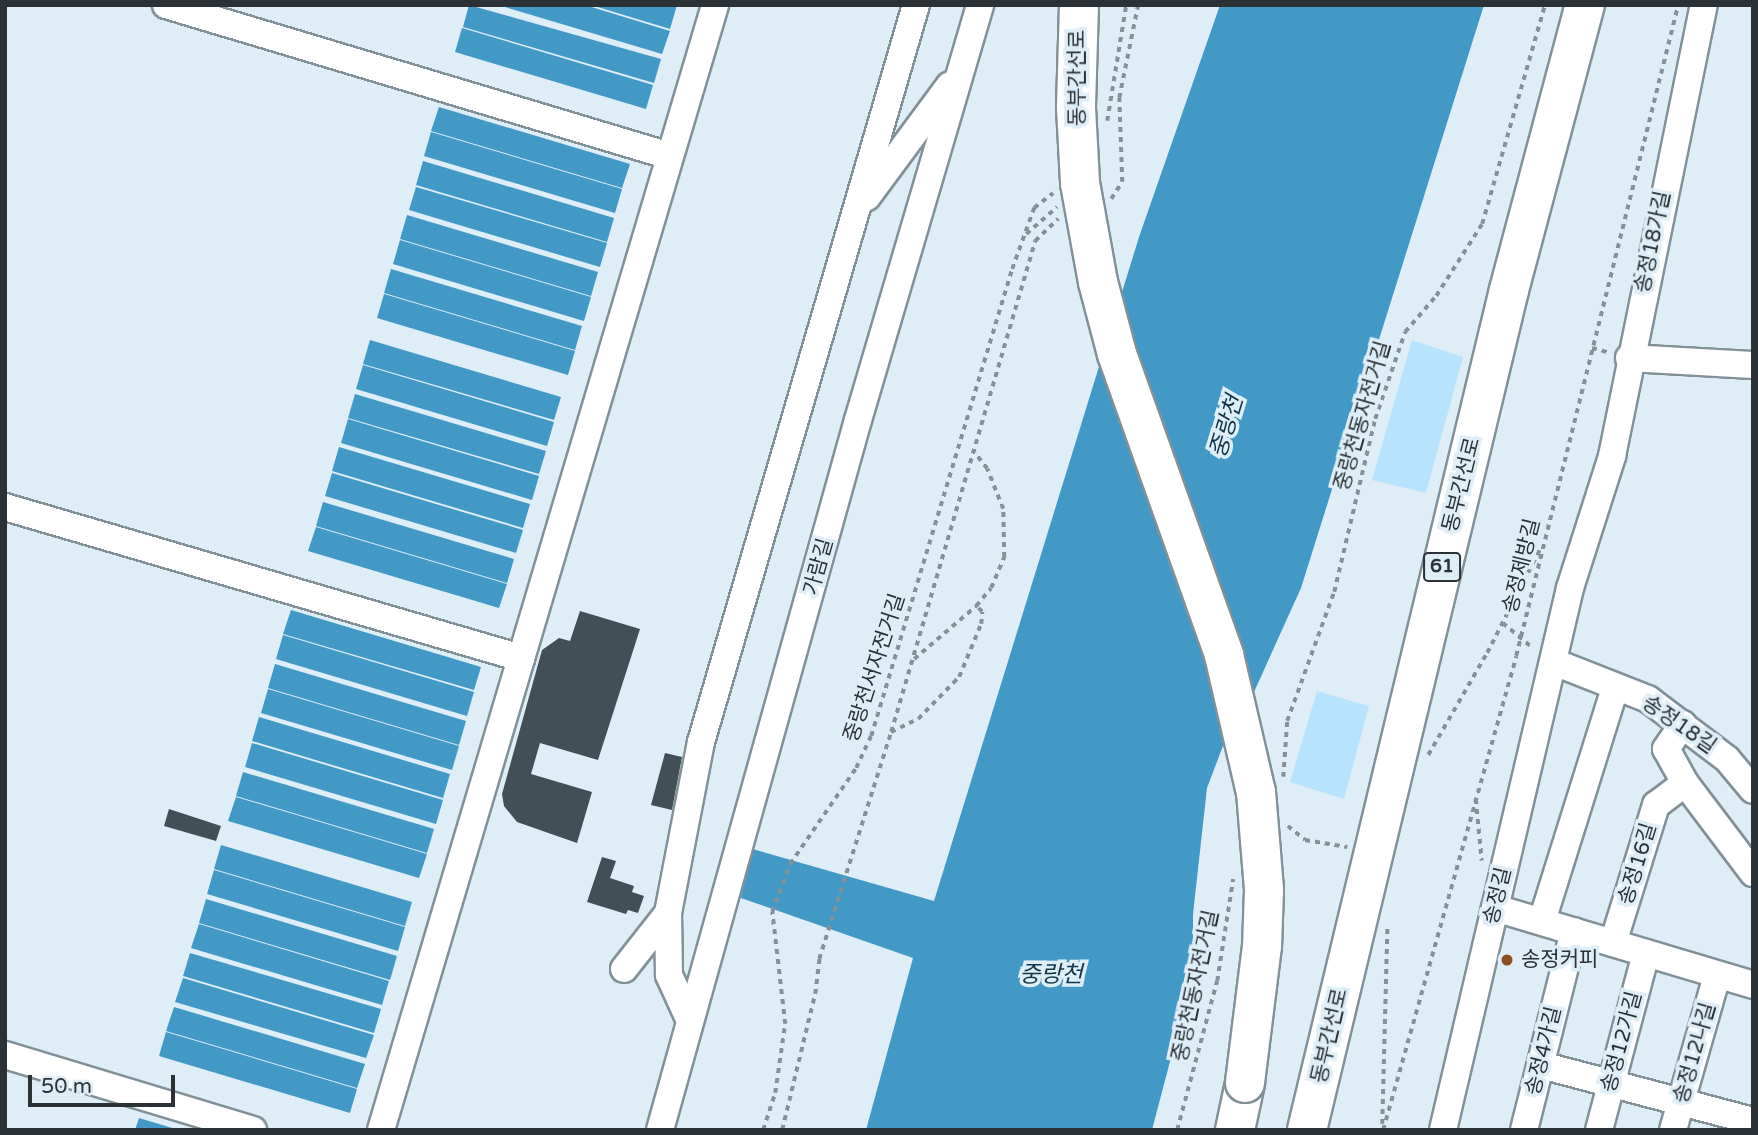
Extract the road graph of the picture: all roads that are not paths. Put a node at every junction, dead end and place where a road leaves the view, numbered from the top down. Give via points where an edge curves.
1 (166, 5) edge
2 (715, 5) edge
3 (916, 5) edge
4 (980, 5) edge
5 (1079, 5) edge
6 (1585, 5) edge
7 (1610, 5) edge
8 (1704, 5) edge
9 (964, 66) junction
10 (1552, 123) junction
11 (670, 156) junction
12 (858, 209) junction
13 (1629, 358) junction
14 (1753, 365) edge
15 (5, 508) edge
16 (521, 658) junction
17 (1554, 662) junction
18 (1615, 688) junction
19 (1683, 724) junction
20 (1685, 783) junction
21 (1753, 790) edge
22 (1753, 873) edge
23 (1495, 908) junction
24 (668, 913) junction
25 (1542, 921) junction
26 (1574, 931) junction
27 (1613, 943) junction
28 (1646, 953) junction
29 (624, 968) dead end
30 (1717, 976) junction
31 (1753, 985) edge
32 (690, 1021) junction
33 (5, 1055) edge
34 (1541, 1065) junction
35 (1611, 1083) junction
36 (1681, 1102) junction
37 (1750, 1119) edge
38 (253, 1130) edge
39 (381, 1130) edge
40 (660, 1130) edge
41 (1235, 1130) edge
42 (1307, 1130) edge
43 (1443, 1130) edge
44 (1524, 1130) edge
45 (1599, 1130) edge
46 (1673, 1130) edge

1 - 11 street
2 - 11 street
3 - 12 street
4 - 9 street, 가람길
5 - 41 highway, 동부간선로, bridge via 1076,108 1080,183 1098,282 1121,367 1224,655 1256,792 1262,935
6 - 10 highway, 동부간선로 / 61
7 - 10 highway
8 - 13 street, 송정18가길
9 - 12 street
9 - 32 street, 가람길 via 858,420
10 - 42 highway, 동부간선로 / 61
11 - 16 street
12 - 24 street via 701,742
13 - 14 street
13 - 17 street, 송정길 via 1612,456 1570,588
15 - 16 street
16 - 39 street
17 - 18 street, 송정18길
17 - 23 street, 송정길
18 - 19 street, 송정18길 via 1648,699
18 - 25 street
19 - 20 street via 1666,749
19 - 21 street, 송정18길 via 1727,759
20 - 22 street
20 - 27 street, 송정16길 via 1656,805
23 - 25 street
23 - 43 street, 송정길
24 - 29 street
24 - 32 street via 669,975
25 - 26 street
26 - 27 street
26 - 34 street, 송정4가길
27 - 28 street
28 - 30 street
28 - 35 street, 송정12가길
30 - 31 street
30 - 36 street, 송정12나길
32 - 40 street, 가람길
33 - 38 street
34 - 35 street
34 - 44 street, 송정4가길
35 - 36 street
35 - 45 street, 송정12가길
36 - 37 street
36 - 46 street, 송정12나길

